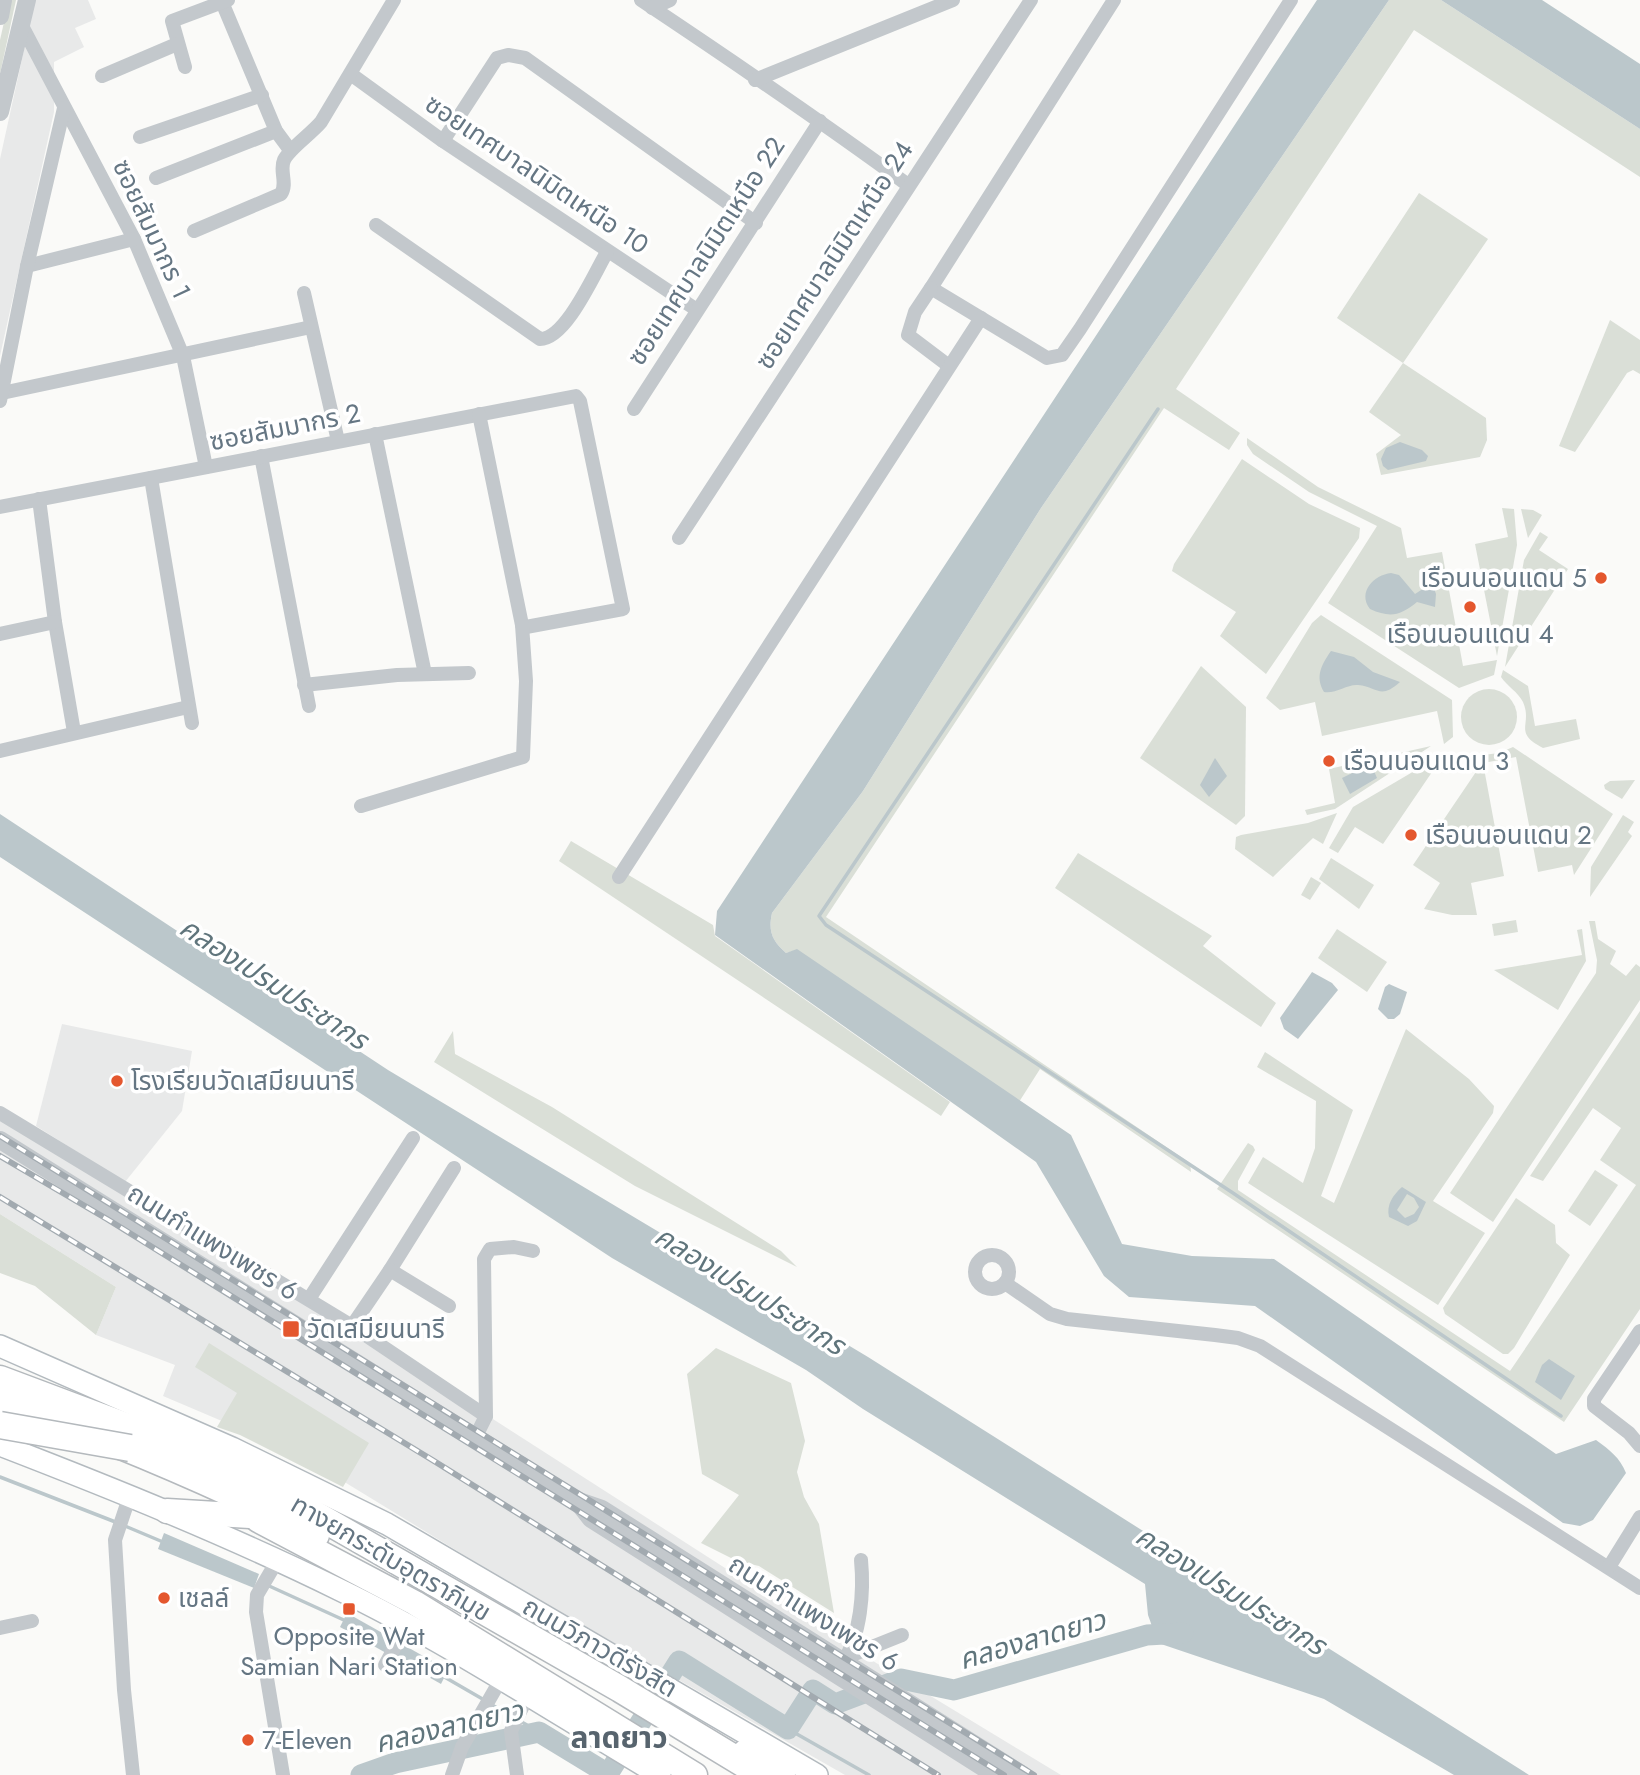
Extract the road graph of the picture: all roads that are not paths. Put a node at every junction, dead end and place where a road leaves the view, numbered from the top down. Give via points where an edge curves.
1 (3, 0) edge
2 (27, 0) edge
3 (394, 0) edge
4 (670, 0) edge
5 (953, 0) edge
6 (1031, 0) edge
7 (1114, 0) edge
8 (1291, 0) edge
9 (225, 1) edge
10 (647, 4) edge
11 (0, 16) edge
12 (21, 24) junction
13 (177, 44) junction
14 (185, 67) dead end
15 (352, 75) junction
16 (103, 76) dead end
17 (755, 80) junction
18 (262, 95) junction
19 (64, 108) junction
20 (0, 112) edge
21 (820, 121) junction
22 (276, 131) junction
23 (140, 137) dead end
24 (443, 141) junction
25 (290, 150) junction
26 (156, 178) dead end
27 (908, 185) junction
28 (756, 223) junction
29 (376, 225) dead end
30 (194, 231) dead end
31 (134, 239) junction
32 (607, 252) junction
33 (27, 266) junction
34 (931, 288) junction
35 (304, 293) dead end
36 (697, 310) junction
37 (981, 318) junction
38 (311, 327) junction
39 (183, 356) junction
40 (949, 366) junction
41 (1, 397) edge
42 (634, 409) dead end
43 (479, 414) junction
44 (375, 434) junction
45 (338, 441) junction
46 (261, 456) junction
47 (206, 467) junction
48 (151, 478) junction
49 (39, 499) junction
50 (0, 507) edge
51 (679, 538) dead end
52 (55, 622) junction
53 (522, 625) junction
54 (0, 634) edge
55 (468, 673) dead end
56 (425, 674) junction
57 (304, 685) junction
58 (309, 706) dead end
59 (188, 707) junction
60 (192, 723) dead end
61 (74, 732) junction
62 (0, 751) edge
63 (361, 806) dead end
64 (619, 877) dead end
65 (0, 1113) edge
66 (413, 1138) dead end
67 (0, 1140) edge
68 (454, 1168) dead end
69 (533, 1251) dead end
70 (390, 1270) junction
71 (1005, 1283) dead end
72 (309, 1299) junction
73 (449, 1306) dead end
74 (352, 1326) junction
75 (1640, 1331) edge
76 (0, 1346) edge
77 (0, 1373) edge
78 (0, 1379) edge
79 (0, 1399) edge
80 (0, 1414) edge
81 (486, 1416) junction
82 (0, 1425) edge
83 (475, 1438) junction
84 (0, 1445) edge
85 (1640, 1446) edge
86 (130, 1448) junction
87 (576, 1500) junction
88 (127, 1504) junction
89 (167, 1511) junction
90 (250, 1516) junction
91 (1640, 1517) edge
92 (861, 1560) dead end
93 (1609, 1567) junction
94 (272, 1568) junction
95 (1640, 1588) edge
96 (32, 1621) dead end
97 (0, 1628) edge
98 (404, 1630) junction
99 (902, 1635) dead end
100 (845, 1660) junction
101 (386, 1663) dead end
102 (862, 1682) junction
103 (496, 1688) junction
104 (662, 1692) junction
105 (524, 1703) junction
106 (893, 1703) junction
107 (629, 1744) junction
108 (133, 1775) edge
109 (283, 1775) edge
110 (452, 1775) edge
111 (517, 1775) edge
112 (660, 1775) edge
113 (695, 1775) edge
114 (731, 1775) edge
115 (762, 1775) edge
116 (783, 1775) edge
117 (817, 1775) edge
118 (995, 1775) edge
119 (1023, 1775) edge

1 - 11 street
2 - 12 street
3 - 15 street
4 - 10 street
5 - 17 street
6 - 27 street, ซอยเทศบาลนิมิตเหนือ 24
7 - 34 street
8 - 37 street via 1062,355 1047,358
9 - 13 street via 172,21
9 - 18 street
10 - 17 street
12 - 19 street, ซอยสัมมากร 1
12 - 20 street
13 - 14 street
13 - 16 street
15 - 24 street, ซอยเทศบาลนิมิตเหนือ 10
15 - 25 street via 307,140
17 - 21 street
18 - 22 street
18 - 23 street
19 - 31 street, ซอยสัมมากร 1
19 - 33 street
21 - 27 street
21 - 28 street, ซอยเทศบาลนิมิตเหนือ 22
22 - 25 street
22 - 26 street
24 - 28 street via 497,58 516,55
24 - 32 street, ซอยเทศบาลนิมิตเหนือ 10
25 - 30 street via 283,162 281,194
27 - 51 street, ซอยเทศบาลนิมิตเหนือ 24
28 - 36 street, ซอยเทศบาลนิมิตเหนือ 22
29 - 32 street via 540,339 554,336 566,322
31 - 33 street
31 - 39 street, ซอยสัมมากร 1
32 - 36 street, ซอยเทศบาลนิมิตเหนือ 10
33 - 41 street
34 - 37 street
34 - 40 street via 915,312 908,335
35 - 38 street
36 - 42 street, ซอยเทศบาลนิมิตเหนือ 22
37 - 40 street
38 - 39 street
38 - 45 street
39 - 41 street
39 - 47 street, ซอยสัมมากร 1
40 - 64 street
43 - 44 street, ซอยสัมมากร 2
43 - 53 street
43 - 53 street, ซอยสัมมากร 2 via 579,398 623,609
44 - 45 street, ซอยสัมมากร 2
44 - 56 street
45 - 46 street, ซอยสัมมากร 2
46 - 47 street, ซอยสัมมากร 2
46 - 57 street
47 - 48 street, ซอยสัมมากร 2
48 - 49 street, ซอยสัมมากร 2
48 - 59 street
49 - 50 street, ซอยสัมมากร 2
49 - 52 street
52 - 54 street
52 - 61 street
53 - 63 street via 526,681 523,757
55 - 56 street
56 - 57 street
57 - 58 street
59 - 60 street
59 - 61 street
61 - 62 street
65 - 72 street
66 - 72 street
67 - 83 street, ถนนกำแพงเพชร 6
68 - 70 street
69 - 81 street via 499,1247 490,1249 484,1259
70 - 73 street
70 - 74 street
71 - 93 street via 1049,1314 1067,1319 1238,1338 1260,1346
72 - 74 street
74 - 81 street
75 - 85 street via 1594,1399 1594,1406
76 - 104 main road, ถนนวิภาวดีรังสิต via 343,1502
77 - 104 highway, ถนนวิภาวดีรังสิต via 271,1483
78 - 115 highway, ทางยกระดับอุตราภิมุข via 136,1430 271,1489
79 - 86 highway, ทางยกระดับอุตราภิมุข, bridge
80 - 90 highway via 125,1460
81 - 83 street
82 - 86 highway, bridge
83 - 87 street, ถนนกำแพงเพชร 6
84 - 88 main road
86 - 114 highway, ทางยกระดับอุตราภิมุข via 261,1506 422,1590
87 - 100 street, ถนนกำแพงเพชร 6 via 601,1509
87 - 102 street, ถนนกำแพงเพชร 6 via 591,1519
88 - 89 main road
88 - 108 street via 116,1532
89 - 90 highway
89 - 94 main road
90 - 107 highway via 415,1603
91 - 93 street
92 - 100 street via 862,1595
93 - 95 street
94 - 98 main road
94 - 109 street via 258,1593 258,1623
96 - 97 street
98 - 101 street
98 - 103 main road
99 - 100 street
100 - 102 street, ถนนกำแพงเพชร 6
102 - 106 street, ถนนกำแพงเพชร 6
103 - 105 main road
103 - 110 street
104 - 116 highway, ถนนวิภาวดีรังสิต
104 - 117 main road, ถนนวิภาวดีรังสิต
105 - 107 main road
105 - 111 street via 511,1731
106 - 118 street, ถนนกำแพงเพชร 6
106 - 119 street, ถนนกำแพงเพชร 6
107 - 112 main road
107 - 113 highway

